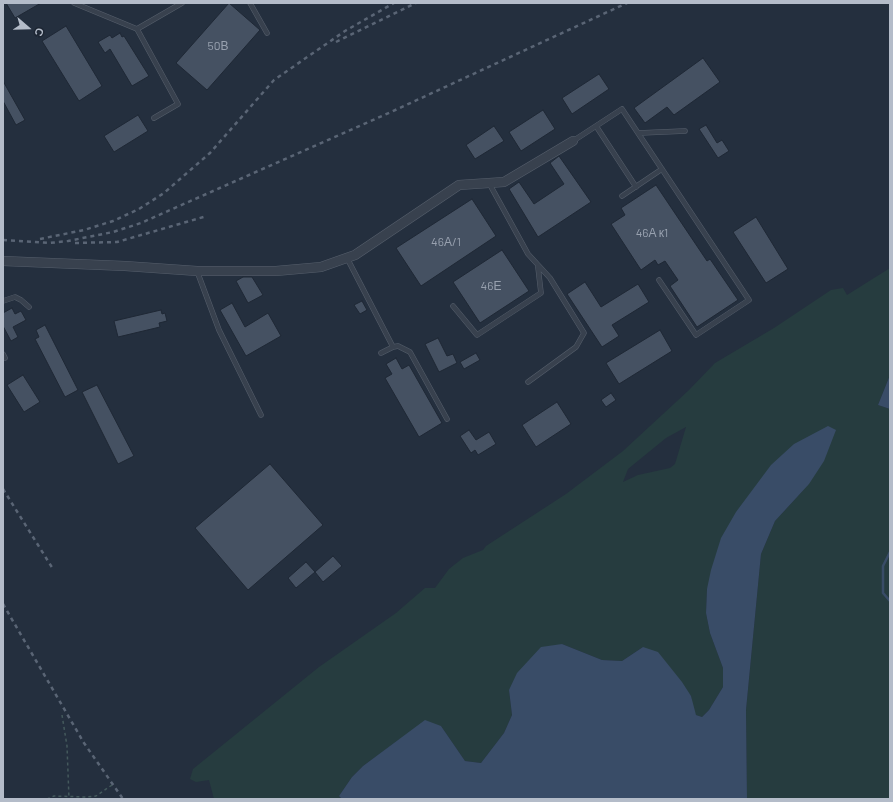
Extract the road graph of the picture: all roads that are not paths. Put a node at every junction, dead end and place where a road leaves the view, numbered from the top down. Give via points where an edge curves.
1 (74, 3) edge
2 (182, 3) edge
3 (250, 3) edge
4 (137, 29) junction
5 (267, 33) dead end
6 (154, 118) dead end
7 (596, 126) junction
8 (685, 131) dead end
9 (639, 134) junction
10 (573, 141) joint
11 (662, 169) junction
12 (489, 183) junction
13 (636, 187) junction
14 (622, 196) dead end
15 (348, 258) junction
16 (3, 261) edge
17 (538, 267) junction
18 (197, 271) junction
19 (659, 280) dead end
20 (3, 301) edge
21 (453, 306) dead end
22 (29, 307) dead end
23 (393, 347) junction
24 (381, 353) dead end
25 (528, 382) dead end
26 (261, 415) dead end
27 (447, 419) dead end

1 - 4 lane
2 - 4 lane
3 - 5 lane
4 - 6 lane via 178,104
7 - 9 lane via 622,109
7 - 10 lane
7 - 13 lane
8 - 9 lane
9 - 11 lane
10 - 12 street via 504,182
11 - 13 lane
11 - 19 lane via 749,300 696,335
12 - 15 street via 459,185 370,246
12 - 17 lane via 528,254
13 - 14 lane
15 - 18 street via 314,268 276,271
15 - 23 lane
16 - 18 street
17 - 21 lane via 541,294 476,335
17 - 25 lane via 550,278 584,334 576,347
18 - 26 lane via 219,330
20 - 22 lane via 15,298
23 - 24 lane
23 - 27 lane via 405,348 410,352

